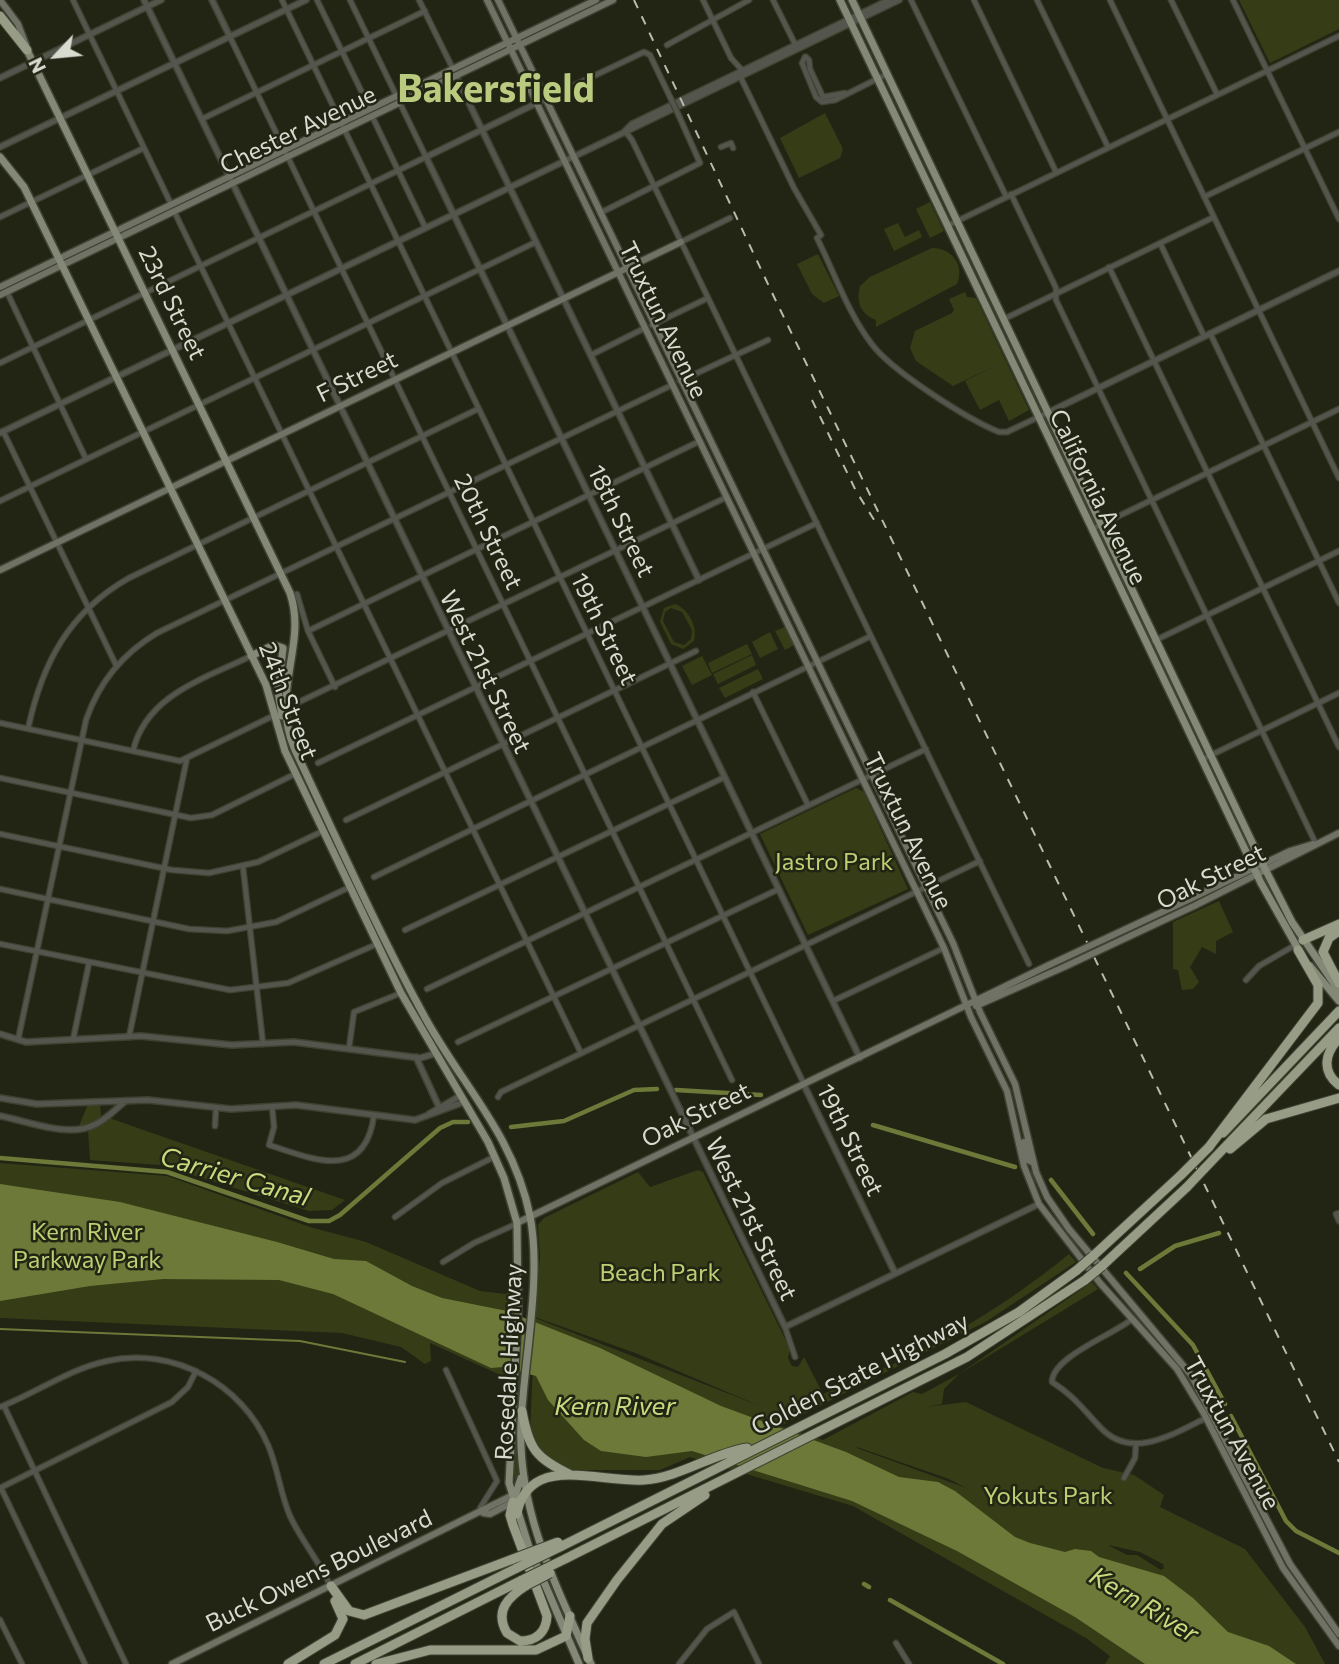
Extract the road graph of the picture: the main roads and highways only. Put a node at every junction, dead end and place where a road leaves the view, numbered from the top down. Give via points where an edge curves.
1 (0, 0) edge
2 (487, 0) edge
3 (498, 0) edge
4 (596, 0) edge
5 (612, 0) edge
6 (840, 0) edge
7 (852, 0) edge
8 (0, 16) edge
9 (517, 37) junction
10 (508, 42) junction
11 (520, 45) junction
12 (511, 49) junction
13 (27, 50) junction
14 (398, 99) junction
15 (0, 158) edge
16 (117, 235) junction
17 (681, 242) road end
18 (61, 262) junction
19 (622, 270) junction
20 (2, 288) edge
21 (649, 327) junction
22 (667, 375) junction
23 (680, 381) junction
24 (672, 385) junction
25 (685, 391) junction
26 (1043, 415) junction
27 (698, 438) junction
28 (714, 447) junction
29 (227, 461) junction
30 (171, 488) junction
31 (0, 570) edge
32 (281, 574) joint
33 (251, 656) junction
34 (287, 726) junction
35 (1207, 757) junction
36 (1339, 833) edge
37 (1264, 868) junction
38 (1256, 872) junction
39 (1339, 924) edge
40 (1339, 931) edge
41 (1299, 945) junction
42 (1311, 952) junction
43 (1029, 978) junction
44 (1339, 983) edge
45 (1339, 991) edge
46 (977, 1002) junction
47 (1339, 1002) edge
48 (968, 1006) junction
49 (1339, 1012) edge
50 (1330, 1018) junction
51 (1339, 1031) edge
52 (434, 1054) junction
53 (462, 1073) junction
54 (1339, 1085) edge
55 (1007, 1091) junction
56 (1339, 1098) edge
57 (1233, 1118) junction
58 (1241, 1136) junction
59 (1034, 1163) junction
60 (530, 1217) junction
61 (517, 1223) junction
62 (1132, 1318) junction
63 (1174, 1351) junction
64 (522, 1411) junction
65 (759, 1446) junction
66 (523, 1470) junction
67 (572, 1476) junction
68 (732, 1476) junction
69 (526, 1492) junction
70 (515, 1499) junction
71 (529, 1510) junction
72 (517, 1514) joint
73 (515, 1564) junction
74 (525, 1583) junction
75 (331, 1586) junction
76 (570, 1616) junction
77 (1339, 1634) edge
78 (566, 1636) junction
79 (1339, 1646) edge
80 (590, 1661) edge
81 (172, 1664) edge
82 (288, 1664) edge
83 (324, 1664) edge
84 (355, 1664) edge
85 (376, 1664) edge
86 (579, 1664) edge

1 - 13 main road via 18,24
2 - 10 main road, Truxtun Avenue
3 - 9 main road, Truxtun Avenue
4 - 9 main road, Chester Avenue
5 - 11 main road, Chester Avenue
6 - 26 main road, California Avenue
7 - 26 main road, California Avenue via 1004,319
8 - 13 highway
9 - 10 main road, Chester Avenue
9 - 11 main road, Truxtun Avenue
10 - 12 main road, Truxtun Avenue
10 - 14 main road, Chester Avenue
11 - 12 main road, Chester Avenue
11 - 19 main road, Truxtun Avenue
12 - 14 main road, Chester Avenue
12 - 19 main road, Truxtun Avenue
13 - 16 main road, 23rd Street
14 - 16 main road, Chester Avenue
15 - 18 main road, 24th Street via 19,179
16 - 18 main road, Chester Avenue
16 - 29 main road, 23rd Street
17 - 19 main road, F Street
18 - 20 main road, Chester Avenue
18 - 20 main road, Chester Avenue
18 - 30 main road, 24th Street
19 - 21 main road, Truxtun Avenue
19 - 29 main road, F Street
21 - 22 main road, Truxtun Avenue
21 - 23 main road, Truxtun Avenue
22 - 23 main road
22 - 24 main road, Truxtun Avenue
23 - 25 main road, Truxtun Avenue
24 - 25 main road
24 - 27 main road, Truxtun Avenue
25 - 28 main road, Truxtun Avenue
26 - 35 main road, California Avenue via 1101,525
26 - 35 main road, California Avenue via 1148,645
27 - 28 main road
27 - 48 main road, Truxtun Avenue
28 - 46 main road, Truxtun Avenue via 953,943
29 - 30 main road, F Street
29 - 32 main road, 23rd Street
30 - 31 main road, F Street
30 - 33 main road, 24th Street
32 - 34 main road, 24th Street via 296,621 285,688
33 - 34 main road via 274,645 284,650 278,702
33 - 52 main road, 24th Street via 295,774
34 - 53 main road, 24th Street via 421,1010
35 - 37 main road, California Avenue
35 - 38 main road, California Avenue
36 - 37 main road, Oak Street via 1302,846
37 - 38 main road, Oak Street
37 - 41 main road, California Avenue
38 - 41 main road, California Avenue
38 - 43 main road, Oak Street, bridge
38 - 43 main road, Oak Street, bridge via 1194,906
39 - 41 highway
40 - 44 highway via 1329,938 1323,952
41 - 42 main road, California Avenue
41 - 47 main road, California Avenue
41 - 57 highway via 1318,985 1318,1003
42 - 44 main road
42 - 45 main road, California Avenue
43 - 46 main road, Oak Street
46 - 48 main road, Oak Street
46 - 59 main road, Truxtun Avenue via 1021,1099
47 - 50 highway
48 - 55 main road, Truxtun Avenue
48 - 60 main road, Oak Street
49 - 50 highway
50 - 57 highway
51 - 54 highway via 1326,1062
51 - 58 highway
52 - 53 main road
52 - 61 main road, 24th Street via 495,1156
53 - 60 main road, 24th Street via 510,1151
55 - 59 main road via 1018,1114 1028,1160
55 - 62 main road, Truxtun Avenue via 1024,1166 1039,1204
56 - 58 highway via 1274,1116
57 - 65 highway, Golden State Highway, bridge via 1181,1175 1093,1256 1019,1312
58 - 68 highway, Golden State Highway, bridge via 1085,1280 984,1347
59 - 63 main road, Truxtun Avenue via 1047,1197 1069,1229
60 - 61 main road, Oak Street
60 - 64 main road, Rosedale Highway via 533,1248
61 - 70 main road, Rosedale Highway via 519,1311 508,1472
62 - 63 main road via 1139,1319
62 - 79 main road, Truxtun Avenue via 1177,1369 1283,1568
63 - 77 main road, Truxtun Avenue via 1214,1415 1290,1564
64 - 66 main road, Rosedale Highway
64 - 67 highway via 535,1452 548,1465
65 - 67 highway via 645,1480
65 - 73 highway, Golden State Highway, bridge via 570,1542
66 - 69 main road, Rosedale Highway
66 - 70 main road
67 - 69 highway via 544,1479
68 - 74 highway, Golden State Highway, bridge
68 - 80 highway via 662,1524 624,1570 587,1623
69 - 70 highway
69 - 71 main road, Rosedale Highway
70 - 71 main road
70 - 72 highway
70 - 74 highway via 510,1515 547,1616 539,1636 520,1641 507,1633 501,1615 507,1600
70 - 75 main road, Buck Owens Boulevard
71 - 76 main road, Rosedale Highway
72 - 78 main road
73 - 75 highway via 369,1614 349,1611
73 - 83 highway, Golden State Highway
74 - 84 highway
75 - 81 main road, Buck Owens Boulevard
75 - 82 highway via 342,1616 341,1628
76 - 78 highway
76 - 80 main road, Rosedale Highway
78 - 85 highway via 536,1650 430,1650
78 - 86 main road

